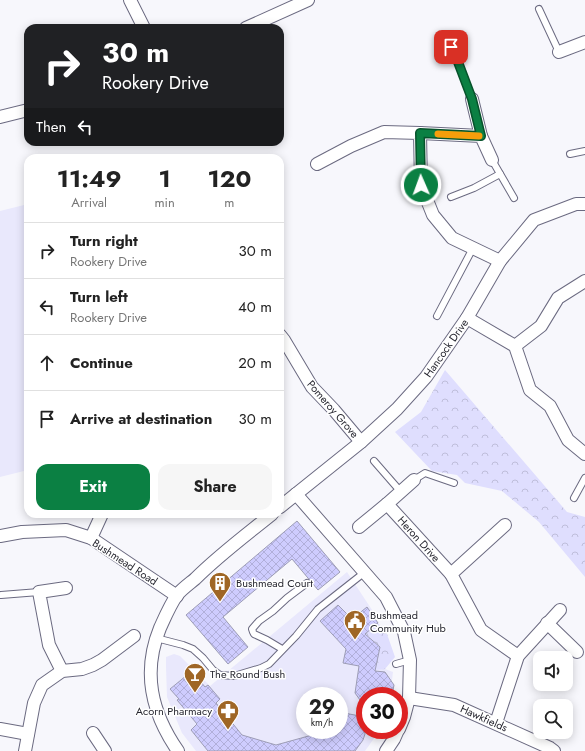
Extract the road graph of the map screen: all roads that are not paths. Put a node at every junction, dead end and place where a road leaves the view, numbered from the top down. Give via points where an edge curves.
1 (130, 0) edge
2 (308, 0) edge
3 (539, 9) dead end
4 (142, 24) edge
5 (255, 24) edge
6 (585, 42) edge
7 (451, 47) dead end
8 (559, 52) joint
9 (472, 99) joint
10 (24, 111) edge
11 (0, 117) edge
12 (420, 133) junction
13 (481, 136) junction
14 (585, 151) edge
15 (570, 154) dead end
16 (492, 160) joint
17 (317, 164) dead end
18 (500, 174) junction
19 (450, 197) dead end
20 (514, 198) dead end
21 (585, 204) edge
22 (473, 248) junction
23 (500, 261) junction
24 (585, 281) edge
25 (437, 316) dead end
26 (467, 318) junction
27 (284, 340) edge
28 (514, 346) junction
29 (361, 442) junction
30 (585, 454) edge
31 (374, 461) dead end
32 (585, 478) edge
33 (414, 480) joint
34 (454, 483) dead end
35 (401, 492) junction
36 (296, 494) junction
37 (574, 498) dead end
38 (284, 504) edge
39 (388, 504) junction
40 (100, 518) edge
41 (267, 518) edge
42 (505, 525) dead end
43 (359, 527) dead end
44 (0, 536) edge
45 (91, 538) junction
46 (365, 572) junction
47 (451, 574) junction
48 (307, 583) dead end
49 (66, 588) dead end
50 (39, 592) junction
51 (1, 595) edge
52 (177, 596) junction
53 (560, 610) dead end
54 (547, 623) junction
55 (134, 636) dead end
56 (156, 638) junction
57 (282, 649) junction
58 (581, 652) edge
59 (518, 656) junction
60 (410, 660) junction
61 (396, 664) dead end
62 (62, 672) junction
63 (409, 698) junction
64 (408, 702) edge
65 (496, 723) junction
66 (0, 729) edge
67 (93, 732) dead end
68 (28, 734) junction
69 (394, 739) edge
70 (25, 751) edge
71 (105, 751) edge
72 (178, 751) edge
73 (386, 751) edge
74 (554, 751) edge

1 - 4 street
2 - 5 street
3 - 8 lane
6 - 8 street
7 - 9 lane
9 - 13 street
10 - 11 street
12 - 13 street
12 - 17 street via 384,132
12 - 22 street via 421,185 433,215 452,238
13 - 16 street
14 - 15 lane
16 - 18 lane
18 - 19 lane
18 - 20 lane
21 - 23 street, Hancock Drive via 576,204 534,220
22 - 23 street
22 - 25 lane
23 - 26 street, Hancock Drive
24 - 28 street via 558,298 541,326
26 - 28 street
26 - 29 street, Hancock Drive via 426,377 397,409
27 - 29 street, Pomeroy Grove via 312,387
28 - 30 street via 530,390 550,406 568,440
29 - 36 street, Hancock Drive
31 - 35 lane
32 - 37 lane
33 - 34 lane via 425,473
33 - 35 street
35 - 39 street
36 - 38 street, Hancock Drive
36 - 46 street
39 - 43 street
39 - 47 street, Heron Drive
40 - 45 street
41 - 52 street via 208,566
42 - 47 street
44 - 45 street, Bushmead Road via 66,530
45 - 52 street, Bushmead Road
46 - 57 lane via 318,609
46 - 60 street via 386,597 404,632
47 - 59 street, Heron Drive via 481,630
48 - 57 lane via 252,629 254,634
49 - 50 street
50 - 51 lane
50 - 62 street via 49,645
52 - 56 street via 165,615
53 - 54 street
54 - 58 street
54 - 59 street
55 - 62 street via 93,665
56 - 57 lane via 193,649 220,675 234,676 261,668 269,664
56 - 72 street via 151,665 152,694 160,721
59 - 65 street
60 - 61 lane
60 - 63 street
62 - 68 street via 42,685 34,703
63 - 64 street
63 - 65 street, Hawkfields via 454,705
65 - 74 street, Hawkfields
66 - 68 street
67 - 71 street
68 - 70 street
69 - 73 street

